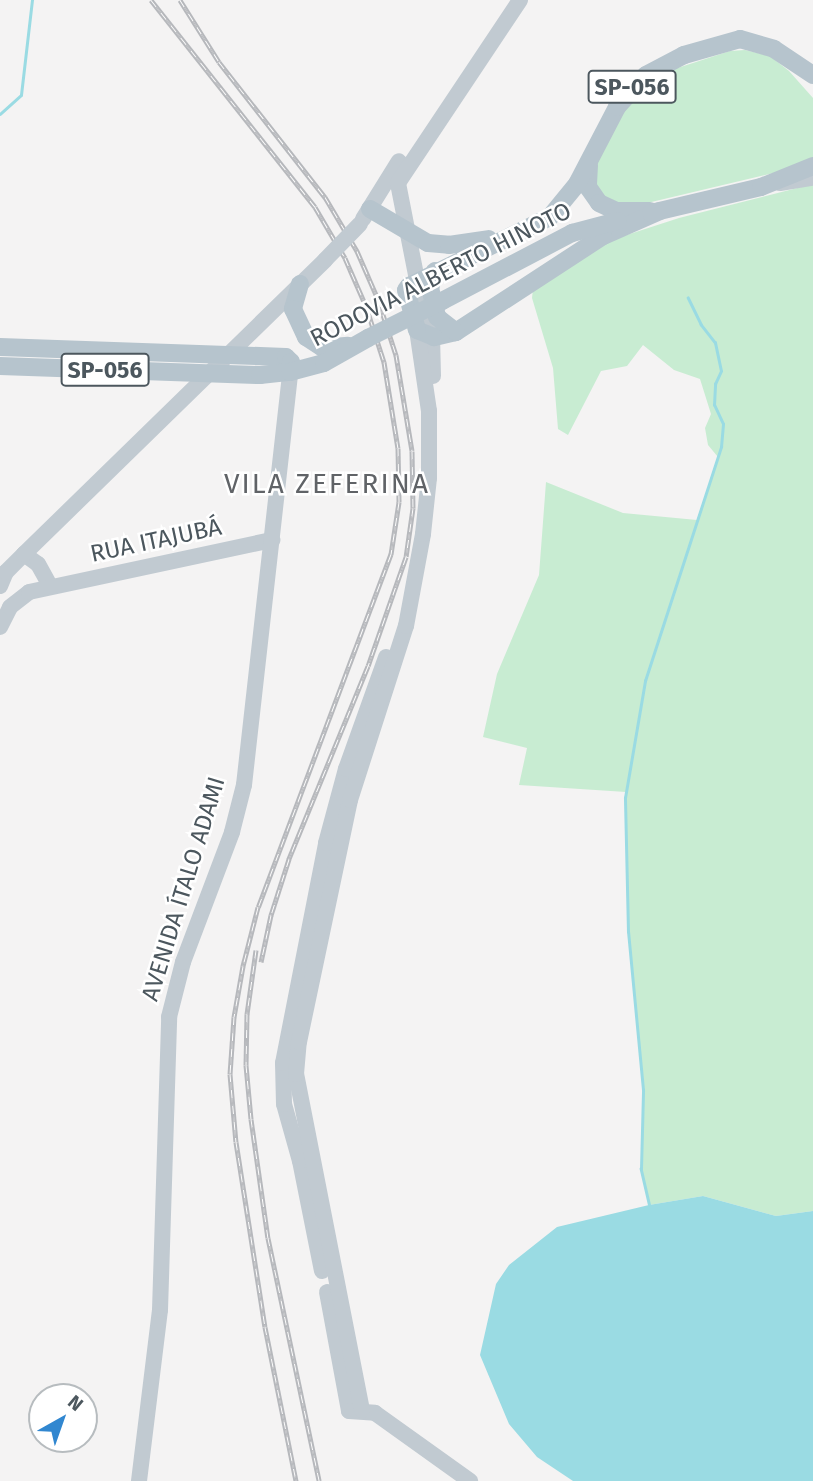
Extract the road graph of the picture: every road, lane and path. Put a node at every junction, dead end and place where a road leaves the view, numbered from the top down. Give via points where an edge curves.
1 (508, 0) edge
2 (520, 0) edge
3 (774, 49) junction
4 (796, 61) junction
5 (813, 69) edge
6 (813, 75) edge
7 (813, 90) edge
8 (590, 161) junction
9 (813, 166) edge
10 (813, 178) edge
11 (761, 187) junction
12 (660, 211) junction
13 (365, 217) junction
14 (407, 233) junction
15 (510, 235) junction
16 (435, 271) junction
17 (300, 284) junction
18 (411, 285) junction
19 (456, 332) junction
20 (424, 333) junction
21 (361, 342) junction
22 (0, 347) edge
23 (228, 356) junction
24 (288, 364) junction
25 (0, 366) edge
26 (209, 374) junction
27 (272, 540) junction
28 (24, 554) junction
29 (3, 579) edge
30 (50, 586) junction
31 (25, 594) junction
32 (0, 627) edge
33 (139, 1481) edge
34 (470, 1481) edge

1 - 13 main road
2 - 14 main road via 405,169 397,190
3 - 4 main road, SP-056
3 - 7 main road
3 - 8 main road, RODOVIA ALBERTO HINOTO / SP-056 via 740,39 662,65 631,87
4 - 5 main road, SP-056
4 - 6 main road
8 - 12 main road via 588,187 598,203 616,211
8 - 15 main road, RODOVIA ALBERTO HINOTO / SP-056 via 550,217
9 - 11 main road, RODOVIA ALBERTO HINOTO / SP-056
10 - 11 main road
11 - 12 main road, RODOVIA ALBERTO HINOTO / SP-056
12 - 19 main road via 603,236
12 - 21 main road, RODOVIA ALBERTO HINOTO / SP-056, bridge via 572,233
13 - 14 main road
13 - 17 main road, bridge
14 - 15 main road via 439,245
14 - 18 main road
15 - 16 main road
16 - 18 main road
16 - 19 main road via 430,288 438,317
17 - 21 main road via 293,309 306,337 323,348
17 - 23 main road
18 - 20 main road
19 - 20 main road
20 - 34 main road via 429,411 424,523 408,606 346,769 326,843 283,1063 284,1104 356,1410 386,1420
21 - 24 main road, RODOVIA ALBERTO HINOTO / SP-056 via 324,363
22 - 23 main road, RODOVIA ALBERTO HINOTO / SP-056
23 - 24 main road, RODOVIA ALBERTO HINOTO / SP-056
23 - 26 main road
24 - 26 main road, RODOVIA ALBERTO HINOTO / SP-056
24 - 27 main road, AVENIDA ÍTALO ADAMI
25 - 26 main road, RODOVIA ALBERTO HINOTO / SP-056
26 - 28 main road
27 - 30 main road, RUA ITAJUBÁ
27 - 33 main road, AVENIDA ÍTALO ADAMI via 244,785 169,1017 160,1310
28 - 29 main road
28 - 30 main road via 38,564
29 - 31 main road
30 - 31 main road, RUA ITAJUBÁ
31 - 32 main road via 10,607

